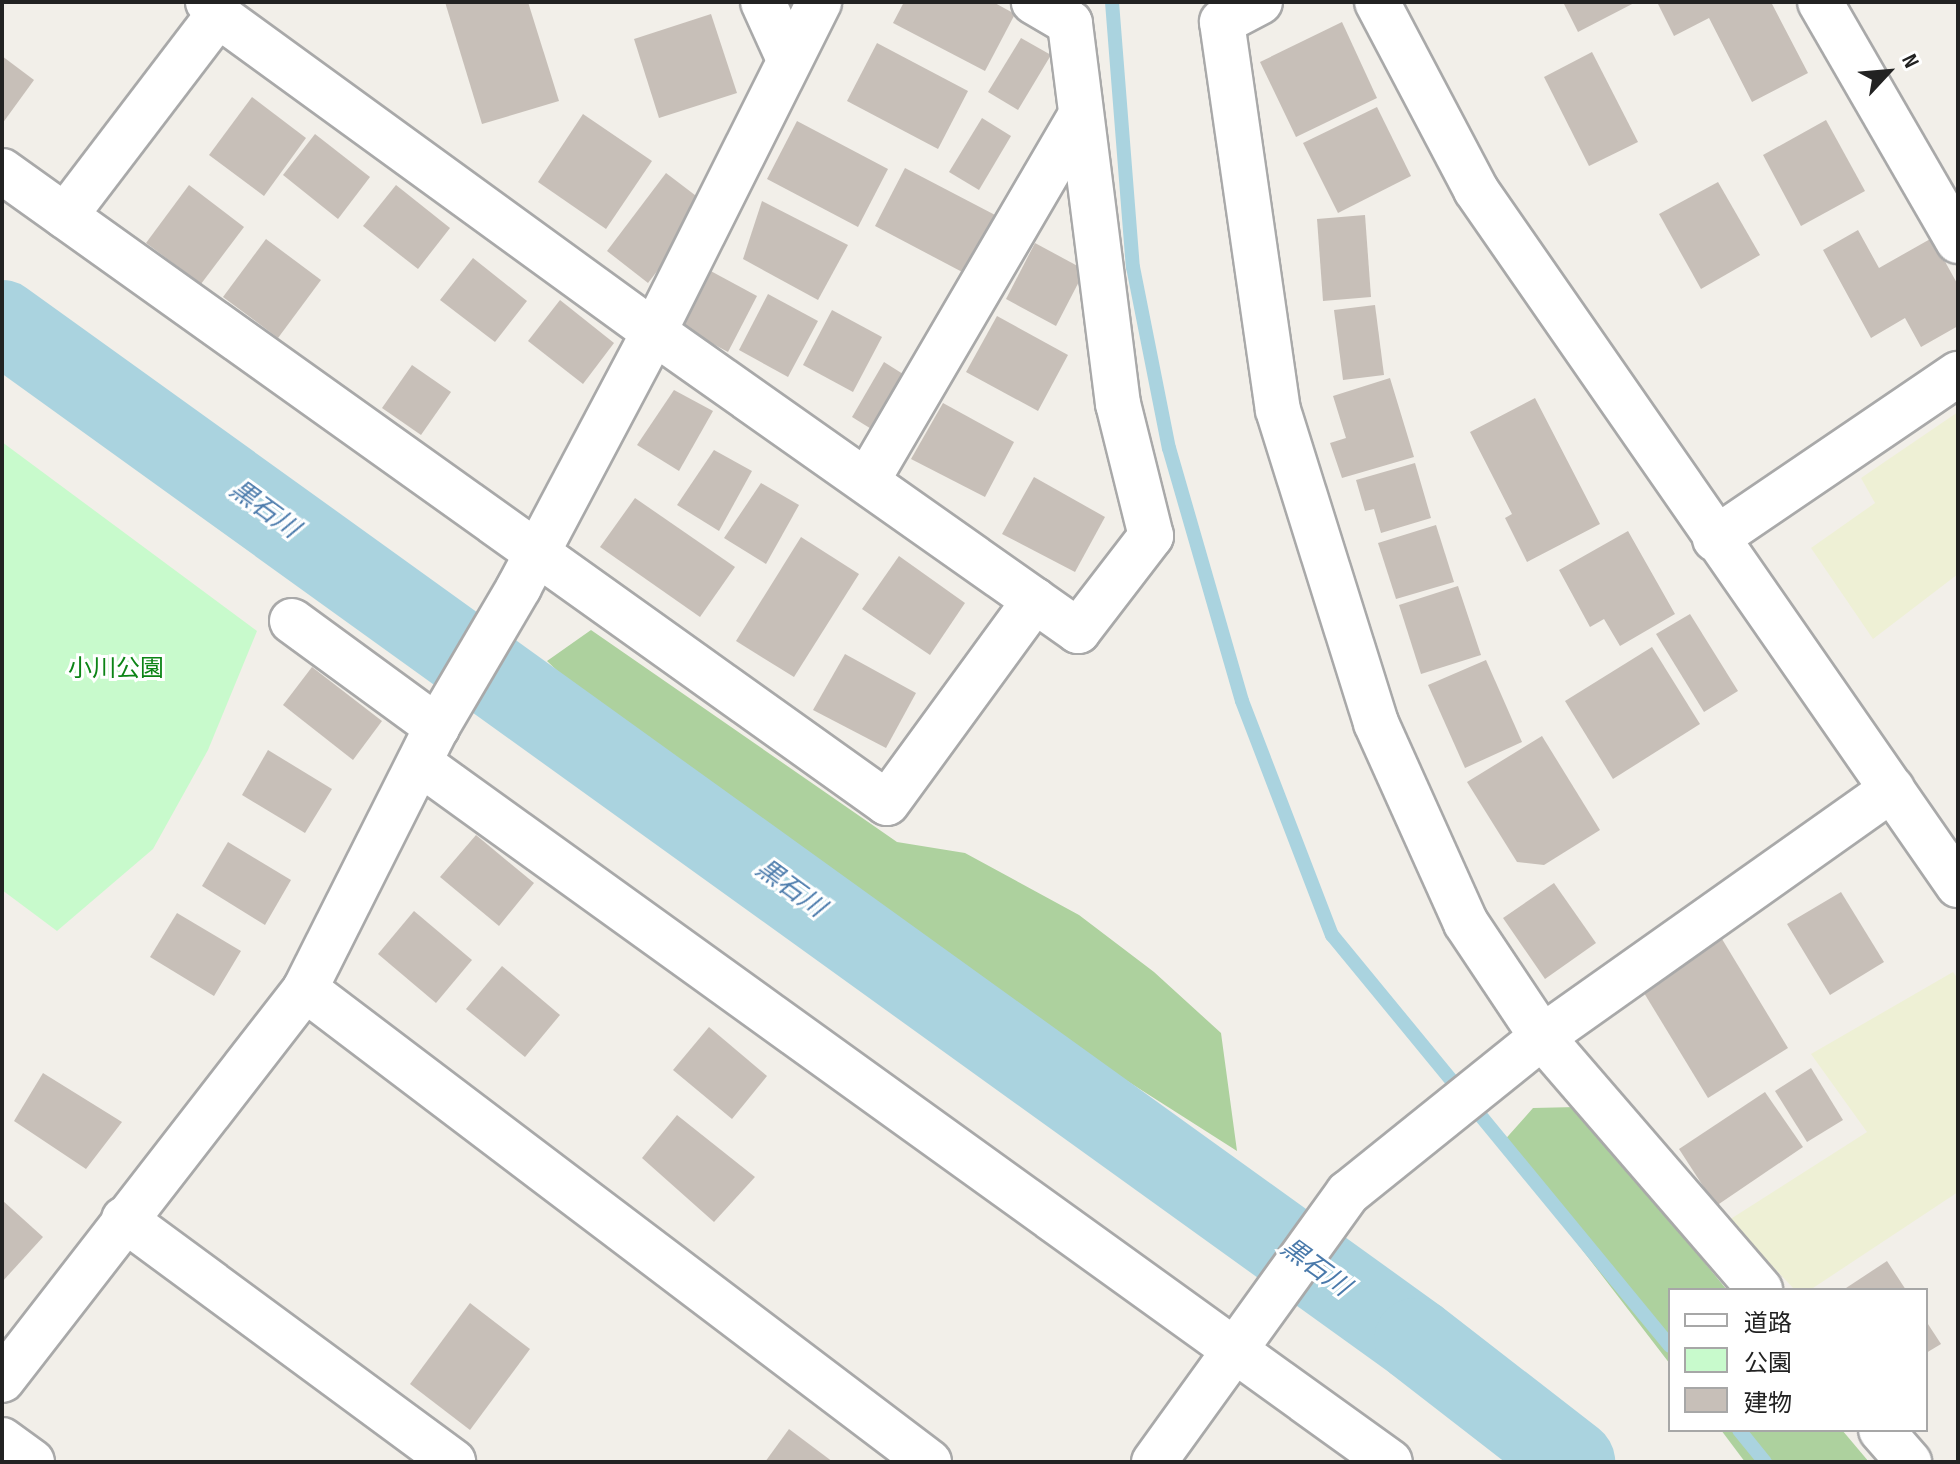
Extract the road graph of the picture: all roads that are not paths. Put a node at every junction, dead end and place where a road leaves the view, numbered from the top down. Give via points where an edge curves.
1 (763, 2) edge
2 (819, 2) edge
3 (1034, 2) edge
4 (1260, 2) edge
5 (1377, 2) edge
6 (1820, 2) edge
7 (213, 9) edge
8 (788, 57) junction
9 (1081, 115) junction
10 (2, 171) edge
11 (65, 216) junction
12 (1958, 241) edge
13 (654, 332) junction
14 (1958, 374) edge
15 (867, 481) junction
16 (1715, 539) junction
17 (527, 571) junction
18 (1035, 600) junction
19 (292, 621) dead end
20 (437, 732) junction
21 (1892, 789) junction
22 (1958, 885) edge
23 (305, 989) junction
24 (1542, 1037) junction
25 (124, 1219) junction
26 (1758, 1288) edge
27 (1235, 1354) junction
28 (2, 1380) edge
29 (1883, 1432) edge
30 (2, 1440) edge
31 (32, 1462) edge
32 (453, 1462) edge
33 (929, 1462) edge
34 (1154, 1462) edge
35 (1390, 1462) edge
36 (1909, 1462) edge

1 - 8 street
2 - 8 street
3 - 9 street via 1070,23
4 - 24 street via 1222,22 1278,410 1376,723 1466,923
5 - 16 street via 1476,190
6 - 12 street
7 - 11 street
7 - 13 street
8 - 13 street
9 - 15 street
9 - 18 street via 1118,404 1151,536 1078,631
10 - 11 street
11 - 17 street
13 - 15 street
13 - 17 street
14 - 16 street
15 - 18 street
16 - 21 street
17 - 18 street via 887,803
17 - 20 street
19 - 20 street
20 - 23 street
20 - 27 street
21 - 22 street
21 - 24 street
23 - 25 street
23 - 33 street
24 - 26 street
24 - 27 street via 1348,1193
25 - 28 street
25 - 32 street
27 - 34 street
27 - 35 street
29 - 36 street
30 - 31 street

